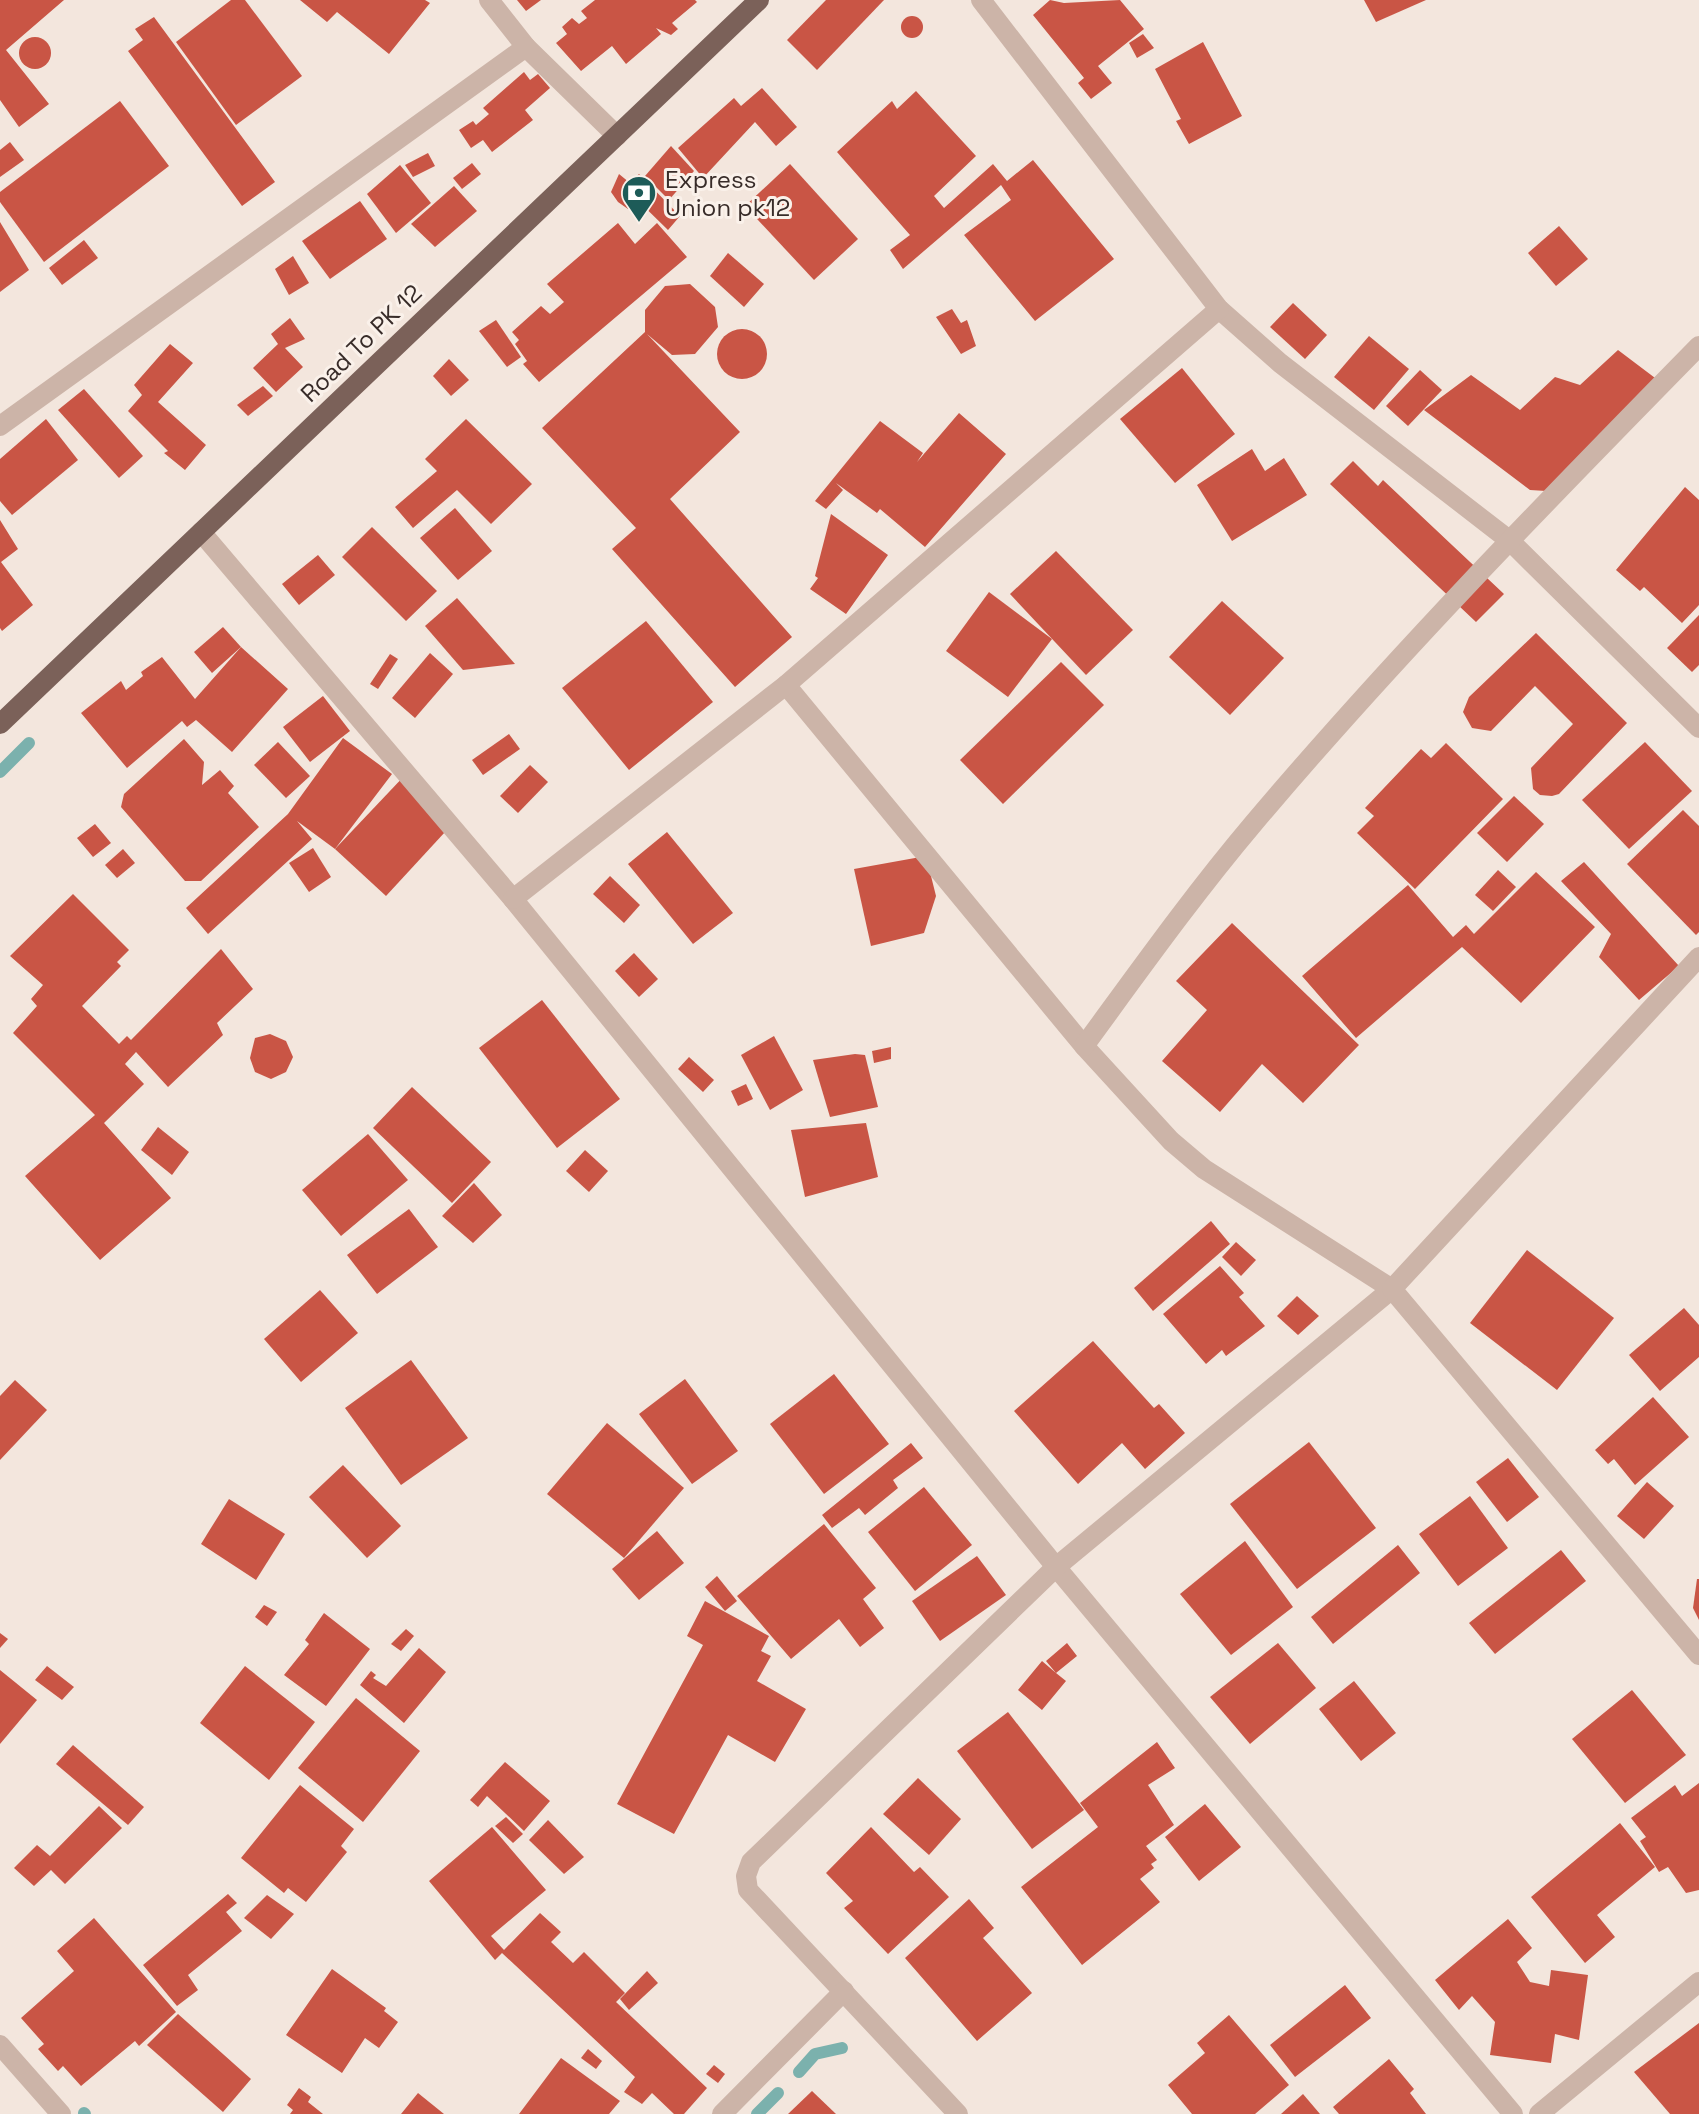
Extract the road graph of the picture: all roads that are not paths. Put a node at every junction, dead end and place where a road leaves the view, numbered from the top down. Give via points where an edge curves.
1 (489, 0) edge
2 (759, 0) edge
3 (981, 0) edge
4 (526, 47) junction
5 (617, 136) junction
6 (1219, 309) junction
7 (1699, 346) edge
8 (0, 426) edge
9 (201, 532) junction
10 (1509, 540) junction
11 (786, 685) junction
12 (0, 724) edge
13 (1699, 728) edge
14 (513, 899) junction
15 (1699, 957) edge
16 (1084, 1046) junction
17 (1392, 1289) junction
18 (1056, 1567) junction
19 (1699, 1655) edge
20 (1699, 1982) edge
21 (844, 1991) junction
22 (0, 2045) edge
23 (61, 2114) edge
24 (722, 2114) edge
25 (958, 2114) edge
26 (1513, 2114) edge
27 (1539, 2114) edge

1 - 4 street
2 - 5 main road, Road To PK 12
3 - 6 street
4 - 5 street
4 - 8 street
5 - 9 main road, Road To PK 12
6 - 10 street via 1280,363
6 - 11 street
7 - 10 street
9 - 12 main road, Road To PK 12
9 - 14 street
10 - 13 street
10 - 16 street via 1255,822
11 - 14 street
11 - 16 street
14 - 18 street
15 - 17 street
16 - 17 street via 1171,1141 1204,1169
17 - 18 street
17 - 19 street
18 - 21 street via 751,1862 748,1890
18 - 26 street
20 - 27 street
21 - 24 street
21 - 25 street
22 - 23 street

